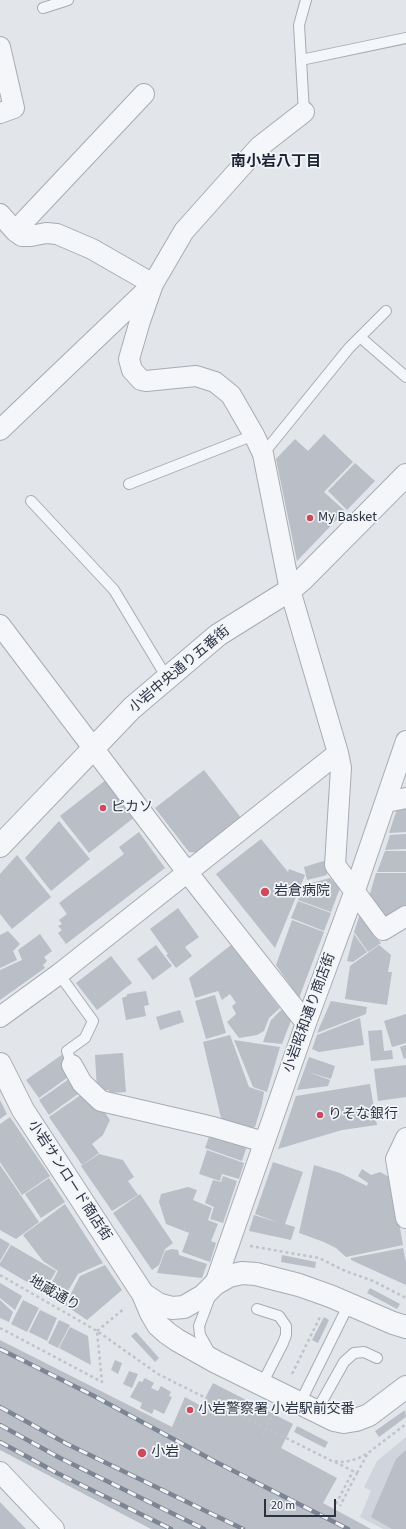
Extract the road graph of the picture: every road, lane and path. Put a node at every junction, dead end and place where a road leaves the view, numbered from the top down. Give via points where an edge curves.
1 (68, 0) edge
2 (306, 0) edge
3 (43, 8) dead end
4 (406, 38) edge
5 (0, 47) edge
6 (301, 60) junction
7 (144, 94) dead end
8 (304, 112) joint
9 (0, 113) edge
10 (0, 214) edge
11 (15, 231) junction
12 (153, 284) junction
13 (386, 311) dead end
14 (360, 337) junction
15 (406, 376) edge
16 (0, 430) edge
17 (254, 435) junction
18 (263, 454) junction
19 (406, 475) edge
20 (129, 484) dead end
21 (31, 501) dead end
22 (290, 590) junction
23 (0, 625) edge
24 (167, 678) junction
25 (406, 741) edge
26 (93, 749) junction
27 (338, 752) junction
28 (406, 798) edge
29 (386, 802) junction
30 (0, 846) edge
31 (187, 872) junction
32 (354, 893) junction
33 (406, 916) edge
34 (59, 974) junction
35 (0, 1017) edge
36 (306, 1023) junction
37 (0, 1064) edge
38 (72, 1065) joint
39 (406, 1138) edge
40 (264, 1142) junction
41 (406, 1218) edge
42 (229, 1243) junction
43 (0, 1275) edge
44 (215, 1284) junction
45 (406, 1298) edge
46 (135, 1301) junction
47 (349, 1304) junction
48 (257, 1309) dead end
49 (321, 1314) dead end
50 (399, 1325) edge
51 (0, 1328) edge
52 (97, 1331) junction
53 (406, 1343) edge
54 (377, 1358) dead end
55 (216, 1362) junction
56 (292, 1375) dead end
57 (262, 1384) junction
58 (403, 1387) edge
59 (308, 1407) junction
60 (274, 1411) dead end
61 (406, 1424) edge
62 (266, 1428) junction
63 (263, 1436) dead end
64 (368, 1453) junction
65 (332, 1461) junction
66 (352, 1471) junction
67 (0, 1472) edge
68 (357, 1474) junction
69 (336, 1504) dead end
70 (340, 1506) dead end
71 (54, 1529) edge

1 - 3 lane
2 - 6 lane via 299,25
4 - 6 lane
5 - 9 street via 14,108
6 - 8 lane
7 - 11 street
8 - 12 street via 259,147 198,213 184,231
10 - 11 street
11 - 12 street via 22,236 57,234 92,249
12 - 16 street
12 - 17 street via 129,359 132,370 141,380 146,381 196,376 215,382 231,395
13 - 14 lane
14 - 15 lane
14 - 18 lane
17 - 18 street
17 - 20 lane
18 - 22 street
19 - 22 street, 小岩中央通り五番街 via 303,580
21 - 24 lane via 114,590
22 - 24 street, 小岩中央通り五番街 via 218,635
22 - 27 street
23 - 26 street
24 - 26 street, 小岩中央通り五番街 via 132,708
25 - 29 street, 小岩昭和通り商店街
26 - 30 street, 小岩中央通り五番街
26 - 31 street
27 - 31 street
27 - 32 street via 341,768 335,865
28 - 29 street
29 - 32 street, 小岩昭和通り商店街
31 - 34 street
31 - 36 street
32 - 33 street via 383,930
32 - 36 street, 小岩昭和通り商店街
34 - 35 street
34 - 38 lane via 93,1020 85,1038 67,1051
36 - 40 street, 小岩昭和通り商店街
37 - 46 street, 小岩サンロード商店街 via 22,1110
38 - 40 street via 82,1083 101,1101 213,1127
39 - 41 street via 396,1159
40 - 42 street, 小岩昭和通り商店街
42 - 44 street, 小岩昭和通り商店街
42 - 45 path via 319,1258
43 - 52 path, 地蔵通り
44 - 46 street via 203,1296 184,1307 172,1308
44 - 47 street via 242,1272 256,1274 299,1285
44 - 55 lane via 199,1326 203,1344
46 - 52 path
46 - 55 street via 151,1313 158,1325 167,1333
47 - 50 street
47 - 59 lane
48 - 57 lane via 280,1316 286,1326 283,1343
49 - 56 path
50 - 53 street
51 - 52 path via 102,1382
52 - 62 path, 地蔵通り via 158,1374
54 - 59 lane via 364,1352 354,1353
55 - 57 street
57 - 59 street
58 - 59 street via 369,1415 356,1420 334,1420
60 - 62 path
61 - 64 path
62 - 63 path
62 - 65 path, 地蔵通り
64 - 65 path via 344,1462
64 - 68 path
65 - 66 path, 地蔵通り
66 - 68 path, 地蔵通り
66 - 69 path
67 - 71 street
68 - 70 path

